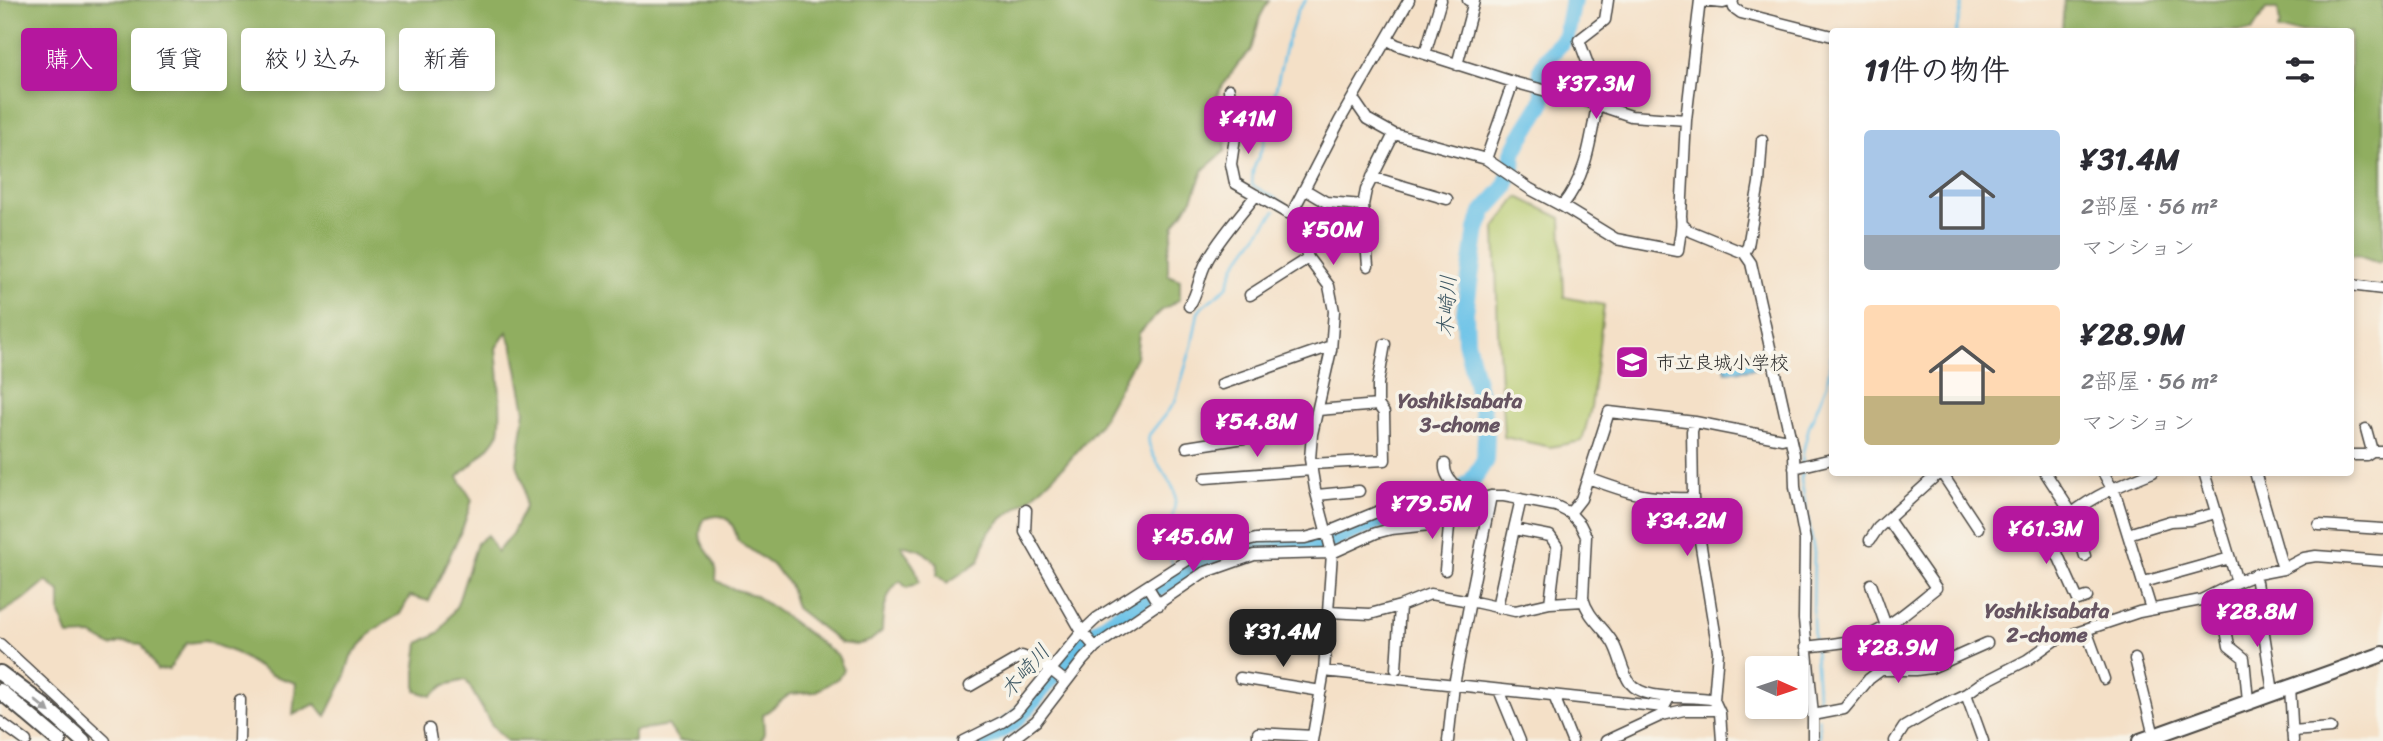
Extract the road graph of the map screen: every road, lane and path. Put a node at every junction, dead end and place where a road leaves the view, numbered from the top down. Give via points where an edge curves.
1 (1409, 0) edge
2 (1441, 0) edge
3 (1468, 0) edge
4 (1608, 0) edge
5 (1732, 0) edge
6 (1700, 1) edge
7 (1829, 35) edge
8 (1388, 40) junction
9 (1424, 54) junction
10 (1457, 65) junction
11 (1513, 82) junction
12 (1230, 89) dead end
13 (1352, 100) junction
14 (1595, 104) junction
15 (1686, 120) junction
16 (1394, 134) junction
17 (1762, 140) dead end
18 (1486, 159) junction
19 (1372, 177) junction
20 (1304, 190) junction
21 (1256, 195) junction
22 (1447, 199) dead end
23 (1363, 205) junction
24 (1562, 206) junction
25 (1294, 213) junction
26 (1683, 225) junction
27 (1744, 253) junction
28 (1308, 258) junction
29 (1368, 266) dead end
30 (2354, 285) edge
31 (2383, 289) edge
32 (1250, 295) dead end
33 (1189, 306) dead end
34 (1385, 344) dead end
35 (1331, 346) junction
36 (1222, 383) dead end
37 (1378, 405) junction
38 (1318, 410) junction
39 (1695, 422) junction
40 (2366, 429) dead end
41 (1312, 434) junction
42 (1790, 437) junction
43 (1187, 447) dead end
44 (2377, 451) edge
45 (2354, 455) edge
46 (1829, 460) edge
47 (1445, 464) dead end
48 (1311, 467) junction
49 (1794, 468) junction
50 (1936, 476) edge
51 (1943, 476) edge
52 (2048, 476) edge
53 (2106, 476) edge
54 (2143, 476) edge
55 (2205, 476) edge
56 (2256, 476) edge
57 (1205, 478) dead end
58 (1588, 478) junction
59 (1456, 485) junction
60 (2113, 488) junction
61 (1359, 491) dead end
62 (1317, 495) junction
63 (1491, 496) junction
64 (1693, 498) junction
65 (1521, 499) junction
66 (1468, 505) junction
67 (1026, 510) dead end
68 (2071, 512) junction
69 (1570, 513) junction
70 (2216, 513) junction
71 (1450, 516) junction
72 (1888, 519) junction
73 (2319, 525) dead end
74 (1978, 528) dead end
75 (1514, 529) junction
76 (2383, 529) edge
77 (1328, 532) junction
78 (2128, 534) junction
79 (1870, 540) dead end
80 (1208, 551) junction
81 (1332, 553) junction
82 (2085, 556) dead end
83 (2230, 558) junction
84 (2383, 561) edge
85 (1213, 568) junction
86 (2283, 569) junction
87 (1445, 570) dead end
88 (2144, 582) junction
89 (2237, 582) junction
90 (2256, 582) dead end
91 (1871, 584) dead end
92 (1148, 587) junction
93 (2087, 597) dead end
94 (1469, 601) junction
95 (1584, 601) junction
96 (1550, 603) junction
97 (1159, 605) junction
98 (1401, 606) junction
99 (1497, 607) junction
100 (2222, 607) dead end
101 (2151, 609) junction
102 (1328, 612) junction
103 (1886, 626) junction
104 (2086, 630) junction
105 (1082, 632) junction
106 (1987, 643) dead end
107 (0, 644) edge
108 (1095, 647) junction
109 (1807, 647) junction
110 (2383, 654) edge
111 (2135, 659) dead end
112 (1396, 669) dead end
113 (1049, 671) junction
114 (1324, 671) junction
115 (0, 673) edge
116 (1240, 678) dead end
117 (2104, 679) dead end
118 (1066, 682) junction
119 (1454, 685) junction
120 (970, 686) dead end
121 (2290, 686) junction
122 (1499, 690) junction
123 (0, 691) edge
124 (1321, 691) junction
125 (2273, 692) junction
126 (1966, 694) junction
127 (1554, 696) junction
128 (1670, 696) junction
129 (240, 700) dead end
130 (2249, 701) junction
131 (1716, 705) junction
132 (1663, 711) junction
133 (1813, 715) junction
134 (0, 722) edge
135 (429, 729) dead end
136 (2331, 729) dead end
137 (2293, 736) edge
138 (2147, 738) edge
139 (1312, 739) edge
140 (26, 741) edge
141 (59, 741) edge
142 (83, 741) edge
143 (105, 741) edge
144 (239, 741) edge
145 (430, 741) edge
146 (964, 741) edge
147 (1010, 741) edge
148 (1258, 741) edge
149 (1448, 741) edge
150 (1520, 741) edge
151 (1572, 741) edge
152 (1606, 741) edge
153 (1722, 741) edge
154 (1813, 741) edge
155 (1895, 741) edge
156 (1983, 741) edge

1 - 8 street
2 - 9 street
3 - 10 street via 1474,1
4 - 14 street via 1605,20 1579,40 1592,75
5 - 6 street
5 - 7 street via 1741,13
6 - 15 street
8 - 9 street
8 - 13 street
9 - 10 street
10 - 11 street
11 - 14 street
11 - 18 street
12 - 21 street via 1230,108 1237,124 1231,164 1235,183
13 - 16 street via 1367,119
13 - 20 street
14 - 15 street via 1631,116
14 - 24 street via 1588,155 1576,189
15 - 26 street
16 - 18 street
16 - 19 street
17 - 27 street via 1757,196
18 - 24 street
19 - 22 street
19 - 23 street
20 - 23 street via 1326,202
20 - 25 street
21 - 25 street
21 - 33 street via 1208,258 1198,278 1198,294
23 - 29 street
24 - 26 street via 1616,239 1678,251
25 - 28 street
26 - 27 street
27 - 42 street via 1751,263
28 - 32 street
28 - 35 street via 1333,296
30 - 31 street
34 - 37 street
35 - 36 street
35 - 38 street
37 - 38 street
37 - 48 street via 1384,413 1385,460
38 - 41 street
39 - 42 street
39 - 58 street via 1609,412
39 - 64 street
40 - 44 street
41 - 43 street via 1258,436
41 - 48 street
42 - 49 street
44 - 45 street
46 - 49 street
47 - 59 street via 1447,477
48 - 57 street
48 - 62 street
49 - 109 street via 1805,540
50 - 72 street
51 - 74 street
52 - 68 street
53 - 60 street
54 - 60 street
55 - 70 street
56 - 86 street
58 - 64 street via 1641,496
58 - 69 street
59 - 66 street
59 - 77 street via 1430,504 1379,511
60 - 68 street
60 - 78 street
61 - 62 street
62 - 77 street
63 - 65 street
63 - 66 street
63 - 94 street
64 - 131 street via 1718,651
65 - 69 street
65 - 75 street
66 - 71 street
67 - 105 street via 1026,532
68 - 82 street
68 - 93 street via 2050,533 2078,600
69 - 95 street via 1586,536
70 - 78 street
70 - 83 street
71 - 81 street via 1430,525 1377,533
71 - 87 street
72 - 79 street
72 - 103 street via 1936,588
73 - 76 street
75 - 96 street via 1550,536 1556,546
75 - 99 street
77 - 80 street
77 - 81 street
78 - 88 street
80 - 85 street
80 - 92 street
81 - 85 street via 1254,555
81 - 102 street
83 - 88 street
83 - 89 street
84 - 86 street via 2316,556
85 - 97 street
86 - 89 street
88 - 101 street
89 - 101 street via 2201,600
90 - 125 street
91 - 103 street
92 - 97 street
92 - 105 street
94 - 98 street via 1430,594
94 - 99 street
94 - 119 street
95 - 96 street
95 - 128 street via 1589,616 1614,644 1629,682 1643,693
96 - 99 street via 1515,611
97 - 108 street
98 - 102 street via 1370,614
98 - 112 street
100 - 130 street via 2229,646 2244,658
101 - 104 street
102 - 114 street
103 - 109 street via 1850,641
104 - 117 street
104 - 126 street via 2055,640
105 - 108 street
105 - 113 street
106 - 133 street via 1931,668 1881,670 1844,709
107 - 143 street
108 - 118 street
109 - 133 street
110 - 121 highway
111 - 138 street
113 - 118 street
113 - 120 street via 1023,656
113 - 146 street via 1016,712
114 - 119 street
114 - 124 street
115 -> 142 highway
116 - 124 street
118 - 147 street via 1036,721
119 - 122 street
119 - 149 street
121 - 125 highway
121 - 137 street
122 - 127 street
122 - 150 street
123 - 141 highway
124 - 139 street
125 - 130 highway
126 - 155 street via 1904,727
126 - 156 street
127 - 132 street
127 - 151 street
128 - 131 street
128 - 132 street
129 - 144 street
130 - 138 highway
131 - 132 street
131 - 153 street
132 - 152 street
133 - 154 street
134 - 140 street
135 - 145 street
136 - 137 street
139 - 148 street via 1258,733

